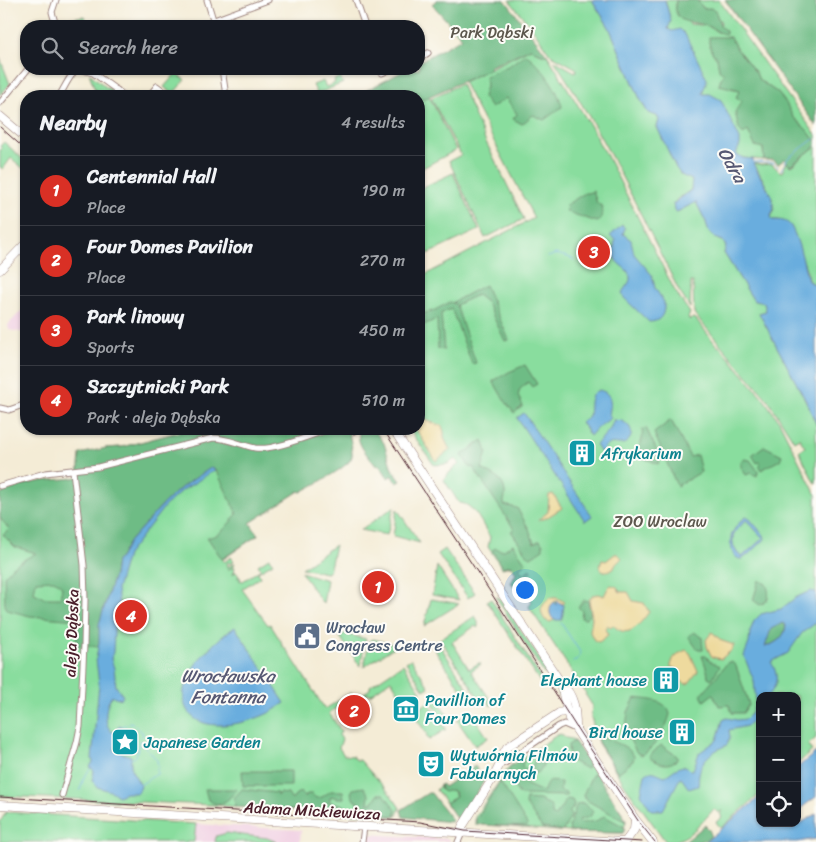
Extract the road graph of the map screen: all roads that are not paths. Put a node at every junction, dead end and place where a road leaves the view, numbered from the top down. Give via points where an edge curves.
1 (56, 0) edge
2 (207, 0) edge
3 (268, 0) edge
4 (356, 0) edge
5 (54, 20) edge
6 (213, 20) edge
7 (221, 20) edge
8 (363, 20) edge
9 (428, 54) dead end
10 (425, 56) edge
11 (23, 75) edge
12 (71, 75) edge
13 (96, 75) edge
14 (223, 75) edge
15 (63, 90) edge
16 (117, 90) edge
17 (225, 90) edge
18 (0, 103) edge
19 (0, 116) edge
20 (20, 133) edge
21 (20, 249) edge
22 (0, 270) edge
23 (20, 406) edge
24 (0, 408) edge
25 (310, 435) edge
26 (397, 435) edge
27 (73, 471) junction
28 (0, 486) edge
29 (560, 683) junction
30 (567, 711) junction
31 (576, 716) junction
32 (576, 729) junction
33 (500, 764) junction
34 (62, 795) dead end
35 (0, 805) edge
36 (635, 820) junction
37 (364, 827) junction
38 (462, 833) junction
39 (362, 842) edge
40 (458, 842) edge
41 (612, 842) edge
42 (623, 842) edge
43 (652, 842) edge

1 - 5 street via 52,12
2 - 6 street
3 - 7 street
4 - 8 street
9 - 10 street
11 - 18 street
12 - 15 street
13 - 16 street
14 - 17 street
19 - 20 main road
21 - 22 main road
23 - 24 street via 10,410
25 - 27 street via 261,448 213,438
26 - 29 main road
27 - 28 street via 45,473
27 - 34 street, aleja Dąbska via 84,565 84,645 78,742
29 - 30 main road
29 - 31 main road via 576,706
30 - 31 main road
30 - 32 main road
30 - 33 main road via 556,714 509,746
31 - 32 main road
32 - 33 street via 559,726
32 - 36 main road
33 - 38 main road via 462,827
35 - 37 main road, Adama Mickiewicza
36 - 42 main road via 634,830
36 - 43 main road
37 - 38 main road, Adama Mickiewicza
37 - 39 street
38 - 40 street
38 - 41 main road, Adama Mickiewicza
41 - 42 main road, Adama Mickiewicza

